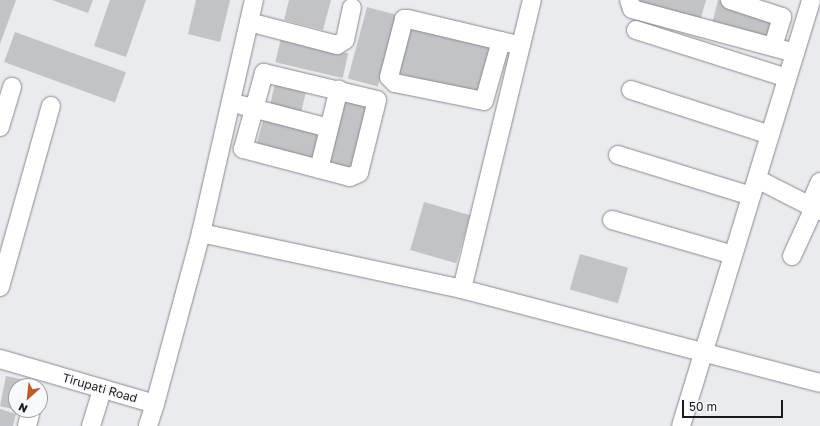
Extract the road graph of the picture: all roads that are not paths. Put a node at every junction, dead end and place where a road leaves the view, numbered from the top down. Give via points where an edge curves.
1 (254, 0) edge
2 (532, 0) edge
3 (629, 0) edge
4 (730, 0) edge
5 (811, 0) edge
6 (352, 8) dead end
7 (249, 22) junction
8 (636, 30) dead end
9 (501, 41) junction
10 (521, 46) junction
11 (773, 47) junction
12 (795, 53) junction
13 (787, 78) junction
14 (12, 86) dead end
15 (339, 89) junction
16 (632, 90) dead end
17 (231, 102) junction
18 (52, 106) dead end
19 (252, 108) junction
20 (0, 128) edge
21 (329, 128) junction
22 (770, 135) junction
23 (618, 155) dead end
24 (319, 169) junction
25 (756, 179) junction
26 (820, 182) edge
27 (751, 196) junction
28 (815, 208) edge
29 (612, 220) dead end
30 (201, 233) junction
31 (733, 255) junction
32 (792, 256) dead end
33 (0, 287) edge
34 (462, 288) junction
35 (705, 350) junction
36 (0, 359) edge
37 (37, 378) edge
38 (48, 380) edge
39 (820, 383) edge
40 (102, 389) junction
41 (155, 404) junction
42 (91, 426) edge
43 (148, 426) edge
44 (681, 426) edge

1 - 7 street
2 - 10 street
3 - 11 street via 632,9
4 - 11 street via 782,17
5 - 12 street
6 - 7 street via 345,40 337,45
7 - 17 street
8 - 13 street
9 - 9 street via 404,19 389,77 395,82 484,101
9 - 10 street
10 - 34 street
11 - 12 street
12 - 13 street
13 - 22 street
14 - 20 street
15 - 19 street via 264,73
15 - 21 street
15 - 24 street via 377,100 359,173 350,177
16 - 22 street
17 - 19 street
17 - 30 street
18 - 33 street
19 - 21 street
19 - 24 street via 243,149
21 - 24 street
22 - 25 street
23 - 27 street
25 - 27 street
25 - 28 street
26 - 28 street
27 - 31 street
28 - 32 street
29 - 31 street
30 - 34 street
30 - 41 street
31 - 35 street
34 - 35 street
35 - 39 street
35 - 44 street
36 - 37 street, Tirupati Road
38 - 40 street, Tirupati Road
40 - 41 street, Tirupati Road
40 - 42 street
41 - 43 street

